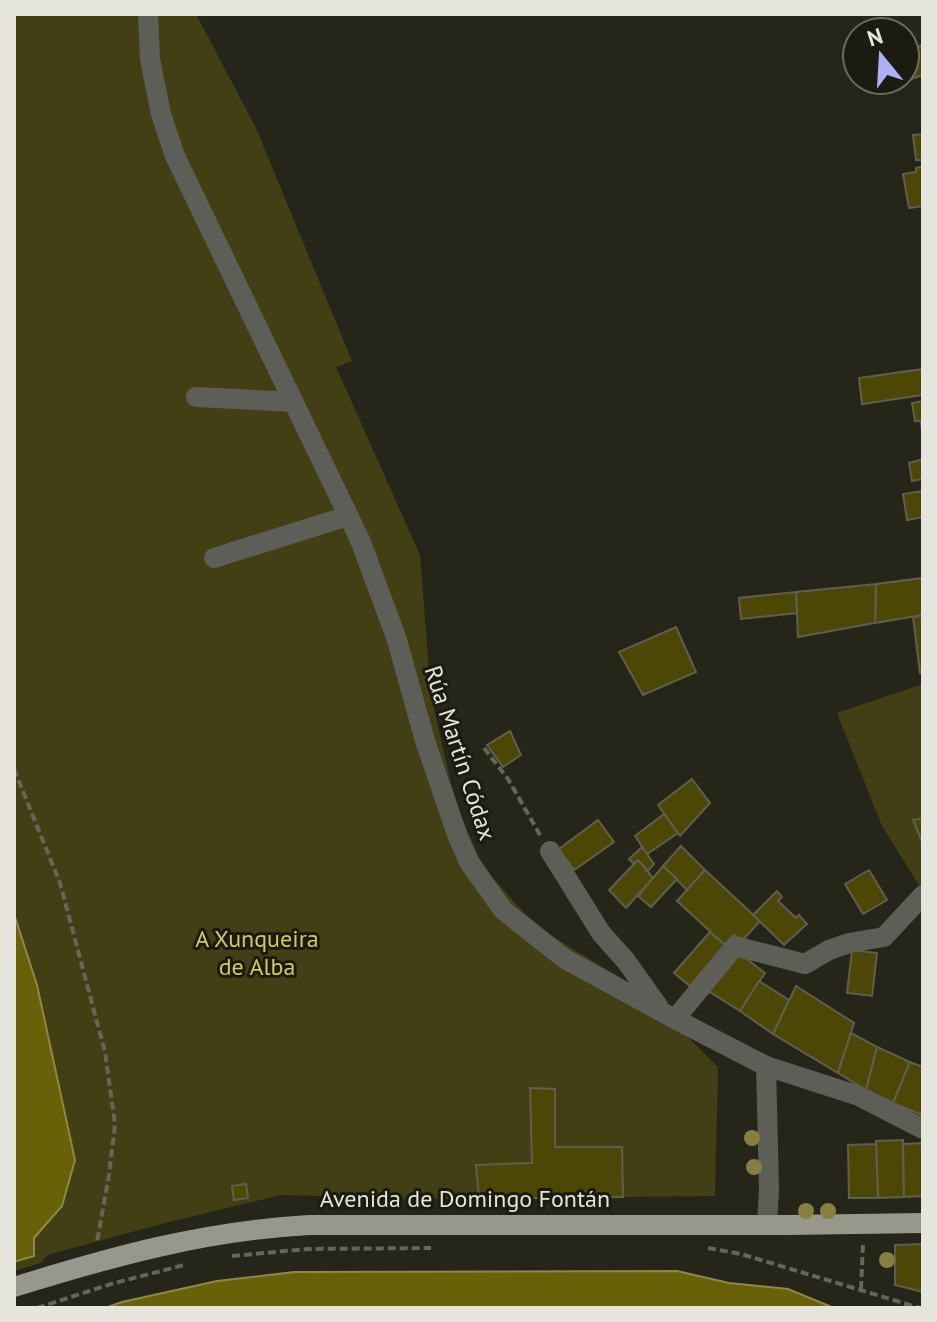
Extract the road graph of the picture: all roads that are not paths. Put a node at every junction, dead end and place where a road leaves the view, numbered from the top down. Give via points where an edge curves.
1 (148, 14) edge
2 (196, 397) dead end
3 (294, 402) junction
4 (348, 516) junction
5 (214, 558) dead end
6 (550, 851) road end
7 (923, 895) edge
8 (669, 1016) junction
9 (766, 1066) junction
10 (923, 1129) edge
11 (923, 1223) edge
12 (767, 1225) junction
13 (14, 1287) edge

1 - 3 street, Rúa Martín Códax via 150,59 175,156
2 - 3 street
3 - 4 street, Rúa Martín Códax
4 - 5 street
4 - 8 street, Rúa Martín Códax via 396,637 426,744 469,862 503,910 552,949
6 - 8 street, Rúa Martín Códax via 601,933
7 - 8 street via 884,937 849,943 805,964 735,946
8 - 9 street, Rúa Martín Códax
9 - 10 street, Rúa Martín Códax via 859,1096
9 - 12 street
11 - 12 main road, Avenida de Domingo Fontán
12 - 13 main road, Avenida de Domingo Fontán via 264,1227 164,1245

